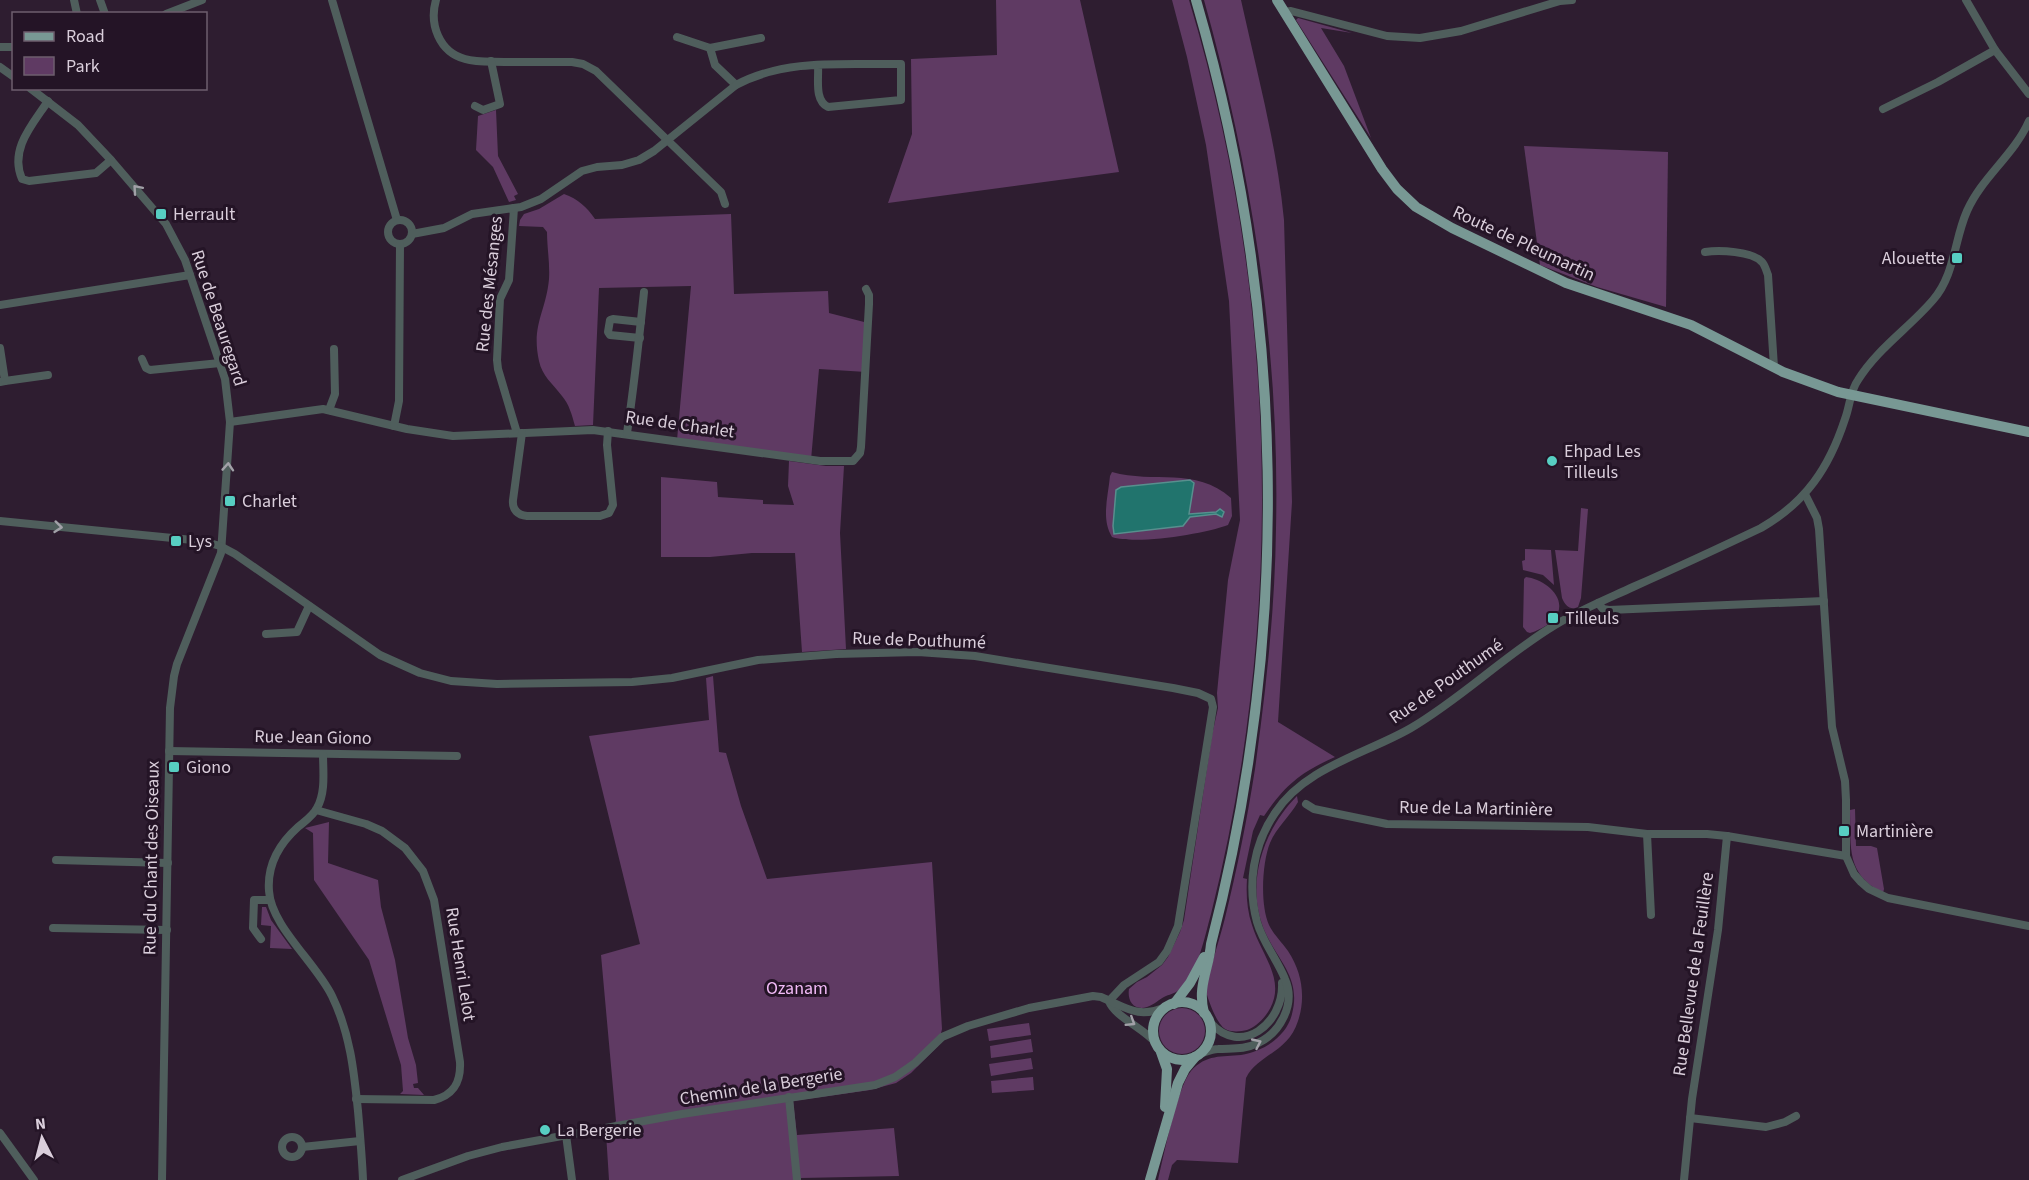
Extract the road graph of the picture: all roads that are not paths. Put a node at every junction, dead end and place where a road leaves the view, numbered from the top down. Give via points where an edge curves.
1 (202, 0) edge
2 (332, 0) edge
3 (436, 0) edge
4 (1196, 0) edge
5 (1277, 0) edge
6 (1572, 0) edge
7 (1966, 0) edge
8 (171, 12) edge
9 (1284, 12) junction
10 (678, 37) dead end
11 (761, 38) dead end
12 (710, 48) junction
13 (1995, 50) junction
14 (491, 62) junction
15 (818, 65) junction
16 (736, 85) junction
17 (33, 90) edge
18 (2029, 94) edge
19 (48, 101) junction
20 (475, 106) dead end
21 (1883, 109) dead end
22 (2029, 121) edge
23 (667, 139) junction
24 (111, 160) junction
25 (725, 204) dead end
26 (514, 208) junction
27 (397, 220) junction
28 (412, 234) junction
29 (400, 244) junction
30 (1705, 252) dead end
31 (190, 275) junction
32 (866, 289) dead end
33 (644, 292) dead end
34 (0, 305) edge
35 (641, 322) junction
36 (640, 338) junction
37 (0, 348) edge
38 (334, 350) dead end
39 (142, 359) dead end
40 (219, 363) junction
41 (1774, 367) junction
42 (48, 375) dead end
43 (3, 381) edge
44 (1852, 394) junction
45 (329, 410) junction
46 (230, 422) junction
47 (394, 426) junction
48 (608, 431) junction
49 (2029, 432) edge
50 (520, 433) junction
51 (627, 434) junction
52 (1805, 494) junction
53 (0, 521) edge
54 (220, 546) junction
55 (1824, 601) junction
56 (1598, 603) junction
57 (309, 606) junction
58 (266, 634) dead end
59 (169, 751) junction
60 (324, 754) junction
61 (457, 756) dead end
62 (1306, 804) dead end
63 (316, 810) junction
64 (1647, 834) junction
65 (1727, 836) junction
66 (1846, 856) junction
67 (56, 860) dead end
68 (168, 863) junction
69 (270, 900) junction
70 (1651, 915) dead end
71 (2029, 926) edge
72 (53, 928) dead end
73 (167, 930) junction
74 (261, 939) dead end
75 (1211, 944) junction
76 (1280, 970) junction
77 (1109, 1000) junction
78 (1170, 1005) junction
79 (1207, 1017) junction
80 (1157, 1046) junction
81 (1198, 1055) junction
82 (789, 1097) junction
83 (356, 1099) junction
84 (1796, 1116) dead end
85 (1690, 1118) junction
86 (0, 1133) edge
87 (566, 1135) junction
88 (1160, 1140) junction
89 (360, 1142) junction
90 (302, 1147) dead end
91 (34, 1180) edge
92 (162, 1180) edge
93 (363, 1180) edge
94 (402, 1180) edge
95 (572, 1180) edge
96 (797, 1180) edge
97 (1150, 1180) edge
98 (1684, 1180) edge

1 - 8 street
2 - 27 street
3 - 14 street via 434,25 445,47 466,59
4 - 75 main road via 1228,125 1251,246 1268,454 1267,572 1257,701 1240,819
5 - 9 main road, Route de Pleumartin
6 - 9 street via 1461,31 1420,38 1387,36
7 - 13 street
9 - 41 main road, Route de Pleumartin via 1382,169 1416,207 1566,283 1692,326
10 - 12 street
11 - 12 street
12 - 16 street via 715,65
13 - 18 street
13 - 21 street
14 - 20 street via 500,104 483,110
14 - 23 street via 572,62 590,67
15 - 15 street via 901,64 902,100 828,107 819,97
15 - 16 street via 774,70
16 - 23 street
17 - 19 street, Rue de Beauregard
19 - 24 street, Rue de Beauregard
19 - 24 street via 19,149 22,179 94,173
22 - 44 street, Rue de Pouthumé via 1967,211 1947,279 1934,299 1872,361
23 - 25 street via 721,192
23 - 26 street via 639,160 582,171 542,199
31 -> 24 street, Rue de Beauregard via 166,224
26 - 28 street via 472,214 442,229
26 - 50 street, Rue des Mésanges via 509,280 500,299 496,360
27 - 28 street via 408,223
27 - 29 street via 389,227 388,235
28 - 29 street
29 - 47 street via 399,401
30 - 41 street via 1747,255 1764,263
31 - 34 street
31 - 40 street, Rue de Beauregard
32 - 51 street, Rue de Charlet via 869,304 861,447 853,461 820,461
33 - 35 street
35 - 36 street
35 - 36 street via 608,322 610,335
36 - 51 street
37 - 43 street
38 - 45 street via 335,394
39 - 40 street via 150,370
40 - 46 street, Rue de Beauregard via 226,384
41 - 44 main road, Route de Pleumartin via 1812,384
42 - 43 street
44 - 49 main road, Route de Pleumartin
44 - 52 street, Rue de Pouthumé via 1833,451
45 - 46 street, Rue de Charlet
45 - 47 street, Rue de Charlet
54 -> 46 street, Rue de Beauregard
47 - 50 street, Rue de Charlet via 459,436
48 - 50 street, Rue de Charlet
48 - 50 street via 614,505 609,513 600,516 527,516 517,512 513,500
48 - 51 street, Rue de Charlet
52 - 55 street via 1819,529
52 - 56 street, Rue de Pouthumé via 1761,528
53 -> 54 street, Rue de Pouthumé via 203,541
54 - 57 street, Rue de Pouthumé
54 - 59 street, Rue du Chant des Oiseaux via 218,564 174,676
55 - 56 street via 1609,610
55 - 66 street via 1832,727 1845,781
56 - 76 street, Rue de Pouthumé via 1540,634 1412,728 1314,776 1278,808 1258,848 1252,883 1257,923
57 - 58 street via 297,633
57 - 77 street, Rue de Pouthumé via 389,659 420,673 464,682 632,682 758,660 918,652 975,656 1173,687 1209,697 1213,707 1178,926 1159,962
59 - 60 street, Rue Jean Giono
59 - 68 street, Rue du Chant des Oiseaux
60 - 61 street, Rue Jean Giono
60 - 63 street via 323,789
62 - 64 street, Rue de La Martinière via 1387,824 1588,827
63 - 69 street via 276,853 269,878
63 - 83 street, Rue Henri Lelot via 382,831 405,848 423,871 434,900 460,1062 459,1082 444,1098
64 - 65 street, Rue de La Martinière
64 - 70 street
65 - 66 street, Rue de La Martinière
65 - 85 street, Rue Bellevue de la Feuillère via 1716,950
66 - 71 street via 1854,874 1879,894
67 - 68 street
68 - 73 street, Rue du Chant des Oiseaux
69 - 74 street via 254,900 253,928
69 - 83 street via 278,918 321,975 339,1012 350,1046
72 - 73 street
73 - 92 street, Rue du Chant des Oiseaux
75 - 78 main road via 1190,983
75 - 79 main road via 1201,989
76 - 79 street, Rue de Pouthumé via 1281,1002 1263,1027 1235,1037 1221,1033
81 -> 76 street, Rue de Pouthumé via 1217,1049 1250,1047 1277,1028 1285,1015 1288,998
77 - 78 street, Chemin de la Bergerie via 1143,1013
77 -> 80 street via 1119,1014 1146,1032
77 - 82 street, Chemin de la Bergerie via 1094,996 1000,1015 942,1037 895,1077 874,1085
78 - 79 main road via 1192,1004
78 - 80 main road via 1155,1021
79 - 81 main road via 1209,1042
80 - 81 main road via 1176,1059
80 - 88 main road via 1167,1066 1168,1079
81 - 88 main road via 1180,1079
82 - 87 street, Chemin de la Bergerie
82 - 96 street
83 - 89 street
84 - 85 street via 1766,1126
85 - 98 street, Rue Bellevue de la Feuillère
86 - 91 street
87 - 94 street, Chemin de la Bergerie via 468,1156
87 - 95 street
88 - 97 main road
89 - 90 street
89 - 93 street

